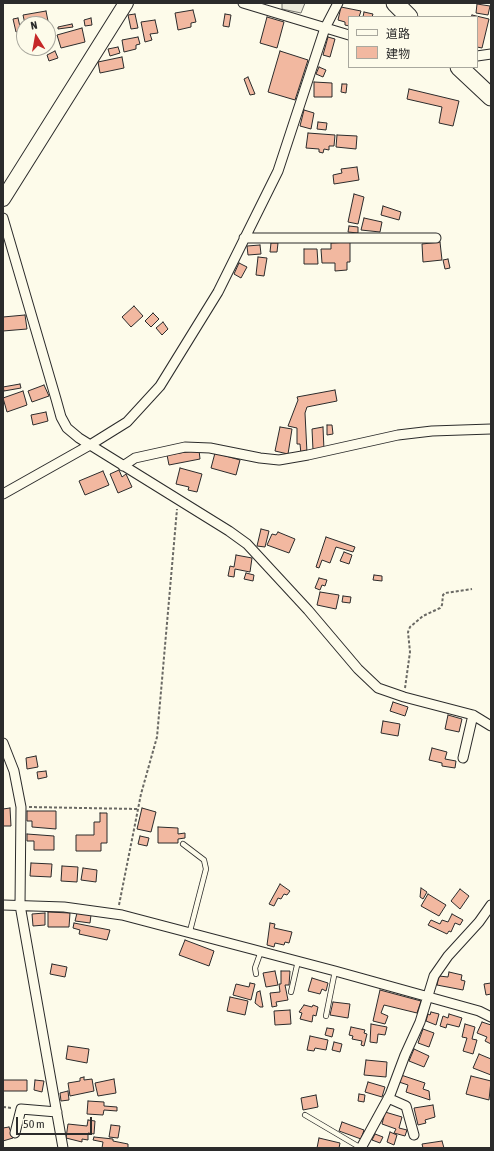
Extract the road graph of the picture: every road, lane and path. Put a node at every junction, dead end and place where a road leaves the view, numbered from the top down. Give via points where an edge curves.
1 (126, 3) edge
2 (243, 3) edge
3 (338, 3) edge
4 (396, 3) edge
5 (408, 16) edge
6 (325, 28) junction
7 (348, 35) edge
8 (491, 54) edge
9 (478, 56) edge
10 (459, 68) edge
11 (491, 97) edge
12 (7, 184) edge
13 (3, 199) edge
14 (3, 218) edge
15 (244, 238) junction
16 (436, 238) dead end
17 (491, 429) edge
18 (90, 446) junction
19 (123, 466) junction
20 (3, 494) edge
21 (178, 499) junction
22 (472, 590) dead end
23 (404, 697) junction
24 (474, 715) junction
25 (491, 726) edge
26 (3, 743) edge
27 (463, 758) dead end
28 (21, 807) junction
29 (138, 809) junction
30 (183, 844) dead end
31 (3, 905) edge
32 (20, 905) junction
33 (491, 905) edge
34 (117, 914) junction
35 (190, 931) junction
36 (260, 950) junction
37 (298, 961) junction
38 (335, 971) junction
39 (256, 974) dead end
40 (291, 992) dead end
41 (427, 997) junction
42 (326, 1016) dead end
43 (491, 1017) edge
44 (388, 1098) junction
45 (57, 1112) junction
46 (305, 1115) dead end
47 (15, 1133) dead end
48 (414, 1135) dead end
49 (63, 1148) edge
50 (361, 1148) edge

1 - 12 main road
2 - 6 street
3 - 6 street
4 - 5 highway
6 - 7 street
6 - 15 street via 288,146
8 - 9 street
10 - 11 highway
12 - 13 main road
14 - 18 street via 61,417 67,428
15 - 16 street
15 - 18 street via 218,292 160,386 127,422
17 - 19 street via 398,435 278,460 210,448 185,447 135,458
18 - 19 street
18 - 20 street
19 - 21 street
21 - 23 street via 246,544 370,681 378,688
21 - 29 path via 157,737
22 - 23 path via 445,593 440,608 423,616 410,627 410,652
23 - 24 street
24 - 25 street
24 - 27 street
26 - 28 street via 14,771
28 - 29 path
28 - 32 street
29 - 34 path
30 - 35 lane via 204,860 206,869
31 - 32 street
32 - 34 street
32 - 45 street
33 - 41 street via 434,976
34 - 35 street
35 - 36 street
36 - 37 street
36 - 39 lane
37 - 38 street
37 - 40 lane
38 - 41 street
38 - 42 lane
41 - 43 street via 479,1011
41 - 44 street via 420,1022
44 - 48 street via 406,1106
44 - 50 street
45 - 47 street via 21,1109
45 - 49 street
46 - 50 lane

